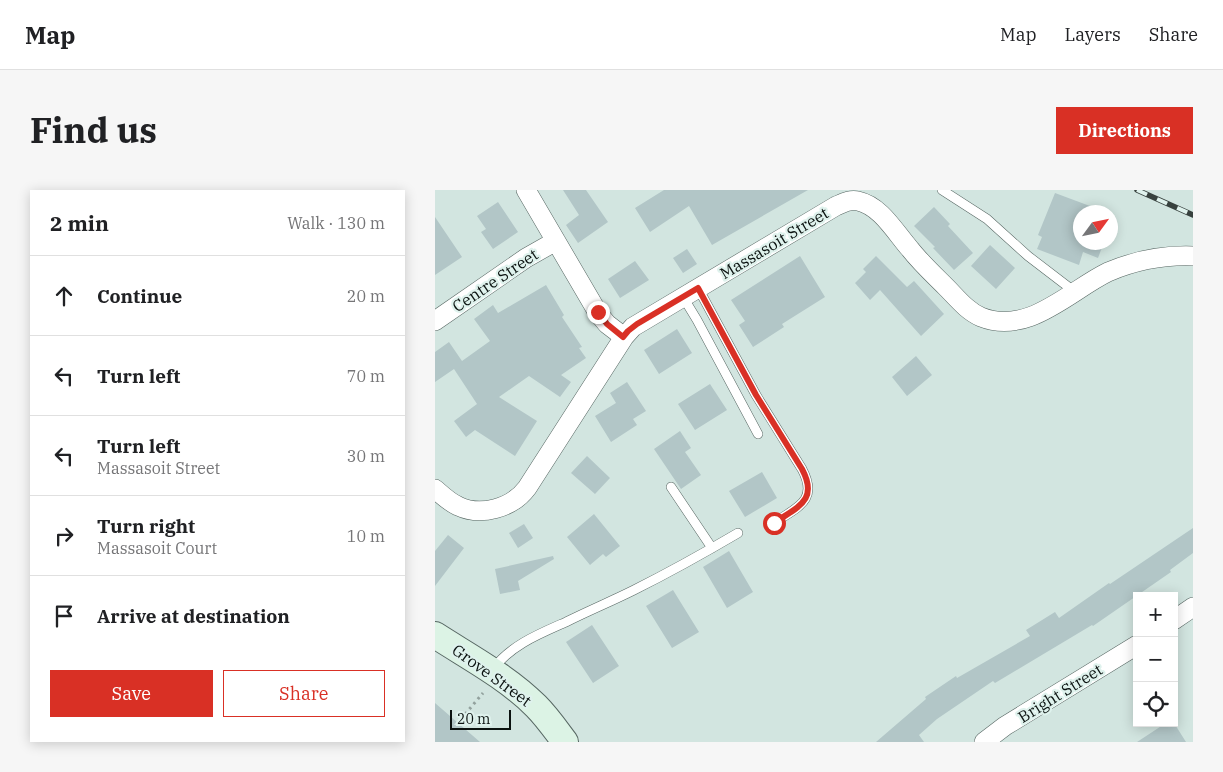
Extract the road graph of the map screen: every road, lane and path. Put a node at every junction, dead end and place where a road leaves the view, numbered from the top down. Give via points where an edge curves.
1 (526, 190) edge
2 (942, 190) edge
3 (555, 241) junction
4 (1193, 256) edge
5 (690, 292) junction
6 (1075, 292) junction
7 (435, 321) edge
8 (623, 337) junction
9 (757, 434) dead end
10 (671, 487) dead end
11 (435, 489) edge
12 (774, 523) dead end
13 (738, 533) dead end
14 (712, 548) junction
15 (1193, 607) edge
16 (1178, 617) edge
17 (435, 635) edge
18 (1133, 646) edge
19 (489, 680) junction
20 (461, 718) dead end
21 (565, 742) edge
22 (984, 742) edge

1 - 3 street
2 - 6 lane via 987,219
3 - 7 street, Centre Street
3 - 8 street via 598,312
4 - 6 street, Massasoit Street via 1167,257 1127,265
5 - 6 street, Massasoit Street via 836,206 853,200 864,203 883,217 919,260 979,316 996,321 1014,321 1041,311
5 - 8 street, Massasoit Street via 637,324
5 - 9 lane via 697,320
5 - 12 lane via 808,482 805,500
8 - 11 street, Massasoit Street via 527,488 511,503 490,510 473,510 457,506
10 - 14 lane
13 - 14 lane
14 - 19 lane via 533,637 508,652
15 - 16 street
17 - 19 street, Grove Street
18 - 22 street, Bright Street
19 - 20 path
19 - 21 street, Grove Street via 516,689 536,706

